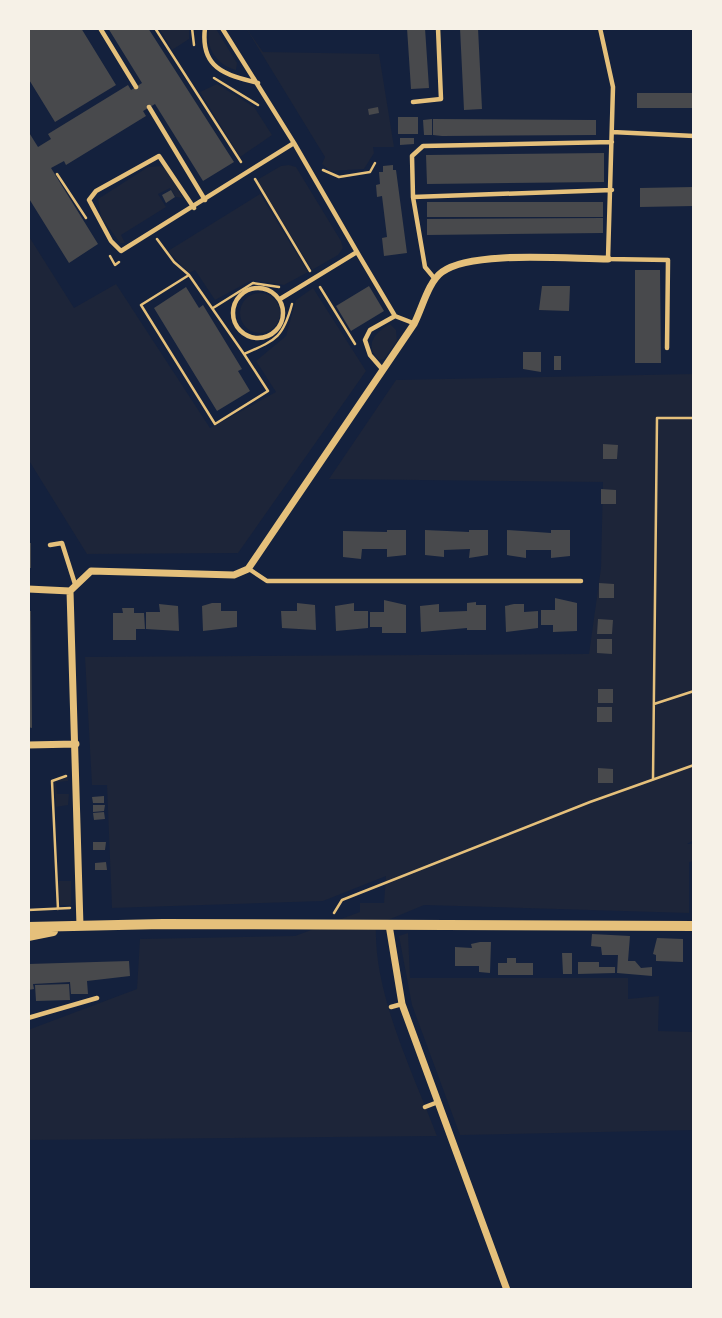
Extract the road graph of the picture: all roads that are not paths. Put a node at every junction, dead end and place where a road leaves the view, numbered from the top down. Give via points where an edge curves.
1 (100, 28) edge
2 (205, 28) edge
3 (222, 28) edge
4 (438, 28) edge
5 (600, 28) edge
6 (258, 83) junction
7 (136, 87) dead end
8 (413, 102) dead end
9 (149, 107) dead end
10 (612, 132) junction
11 (694, 136) edge
12 (612, 142) junction
13 (294, 143) junction
14 (612, 190) junction
15 (413, 197) junction
16 (205, 200) junction
17 (194, 208) junction
18 (357, 252) junction
19 (608, 259) junction
20 (435, 279) junction
21 (280, 299) junction
22 (395, 316) junction
23 (414, 324) junction
24 (667, 348) dead end
25 (384, 370) junction
26 (50, 545) dead end
27 (248, 569) junction
28 (581, 581) dead end
29 (73, 588) junction
30 (28, 589) edge
31 (76, 744) junction
32 (28, 745) edge
33 (389, 925) junction
34 (80, 926) junction
35 (694, 926) edge
36 (28, 927) edge
37 (28, 936) edge
38 (97, 998) dead end
39 (402, 1004) junction
40 (391, 1007) dead end
41 (28, 1018) edge
42 (439, 1102) junction
43 (425, 1107) dead end
44 (507, 1290) edge

1 - 7 lane
2 - 6 lane via 203,45 215,68
3 - 6 lane
4 - 8 lane via 441,99
5 - 10 lane via 613,87
6 - 13 lane
9 - 16 lane
10 - 11 lane
10 - 12 lane
12 - 14 lane
12 - 15 lane via 423,146 412,156
13 - 16 lane
13 - 18 lane
14 - 15 lane
14 - 19 lane
15 - 20 lane via 425,267
16 - 17 lane
17 - 17 lane via 159,156 96,191 89,200 121,251
18 - 21 lane
18 - 22 lane
19 - 20 street via 474,259
19 - 24 lane via 668,260
20 - 23 street
21 - 21 lane via 268,289 245,291 233,311 237,326 249,336 272,334 282,323
22 - 23 lane
22 - 25 lane via 370,330 365,340 370,355
23 - 25 street
25 - 27 street
26 - 29 lane via 62,543
27 - 28 lane via 267,581
27 - 29 street via 234,575 91,571
29 - 30 street
29 - 31 street
31 - 32 street
31 - 34 street
33 - 34 street
33 - 35 street
33 - 39 street
34 - 36 street
34 - 37 street
38 - 41 lane
39 - 40 lane
39 - 42 street
42 - 43 lane
42 - 44 street

